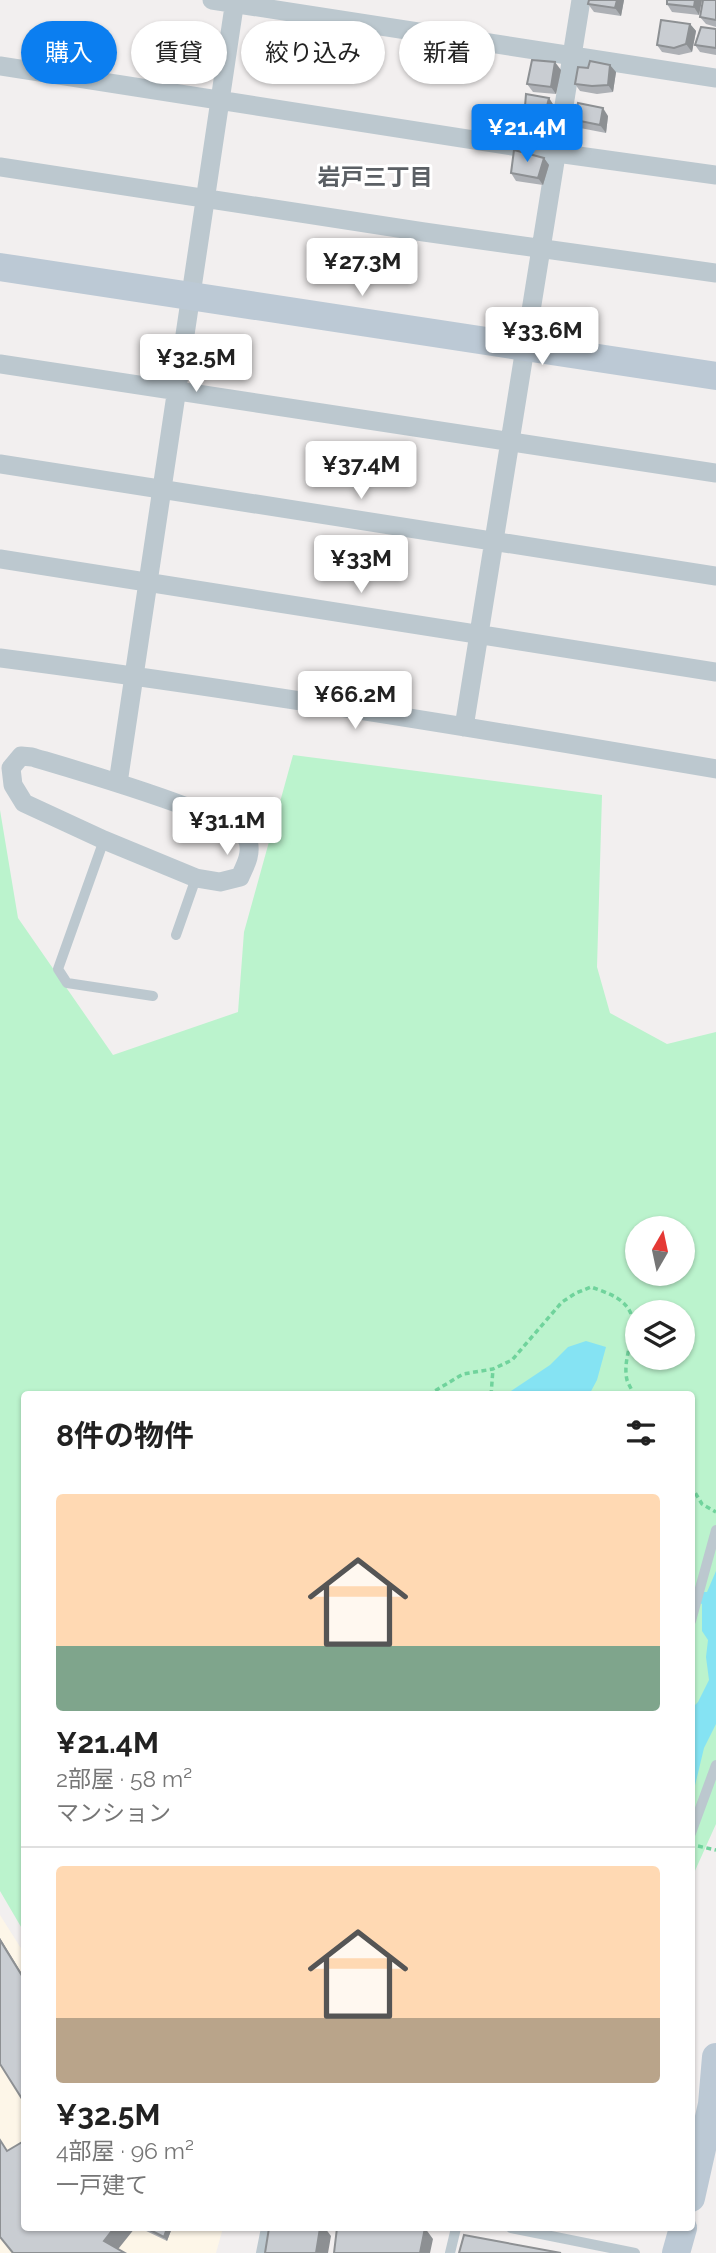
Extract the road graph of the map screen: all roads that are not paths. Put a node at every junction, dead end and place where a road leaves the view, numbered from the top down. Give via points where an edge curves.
1 (212, 0) edge
2 (581, 0) edge
3 (235, 2) edge
4 (572, 55) junction
5 (0, 66) edge
6 (716, 78) edge
7 (220, 101) junction
8 (556, 153) junction
9 (0, 167) edge
10 (716, 175) edge
11 (206, 197) junction
12 (541, 247) junction
13 (0, 267) edge
14 (716, 273) edge
15 (191, 297) junction
16 (525, 348) junction
17 (0, 364) edge
18 (716, 376) edge
19 (177, 390) junction
20 (510, 442) junction
21 (0, 464) edge
22 (716, 473) edge
23 (162, 490) junction
24 (494, 542) junction
25 (0, 559) edge
26 (716, 576) edge
27 (148, 582) junction
28 (479, 634) junction
29 (0, 658) edge
30 (716, 672) edge
31 (134, 675) junction
32 (464, 727) junction
33 (716, 769) edge
34 (118, 783) junction
35 (104, 840) junction
36 (196, 878) junction
37 (176, 935) dead end
38 (153, 996) dead end
39 (716, 1530) edge
40 (695, 1606) edge
41 (716, 1765) edge
42 (695, 1822) edge
43 (716, 2057) edge
44 (695, 2180) edge
45 (265, 2231) edge
46 (455, 2231) edge
47 (526, 2231) edge
48 (682, 2231) edge
49 (261, 2253) edge
50 (450, 2253) edge
51 (635, 2253) edge
52 (676, 2253) edge

1 - 3 street
2 - 4 street
3 - 4 street
3 - 7 street
4 - 6 street
4 - 8 street
5 - 7 street
7 - 8 street
7 - 11 street
8 - 10 street
8 - 12 street
9 - 11 street
11 - 12 street
11 - 15 street
12 - 14 street
12 - 16 street
13 - 15 street
15 - 16 street
15 - 19 street
16 - 18 street
16 - 20 street
17 - 19 street
19 - 20 street
19 - 23 street
20 - 22 street
20 - 24 street
21 - 23 street
23 - 24 street
23 - 27 street
24 - 26 street
24 - 28 street
25 - 27 street
27 - 28 street
27 - 31 street
28 - 30 street
28 - 32 street
29 - 31 street
31 - 32 street
31 - 34 street
32 - 33 street
34 - 35 street via 32,757 21,756 11,768 13,785 24,803
34 - 36 street via 243,833 249,859 240,877 220,882
35 - 36 street
35 - 38 lane via 58,969 67,983
36 - 37 lane
39 - 40 lane
41 - 42 lane
43 - 44 street via 712,2104
45 - 49 lane
46 - 50 lane
47 - 51 lane
48 - 52 street

